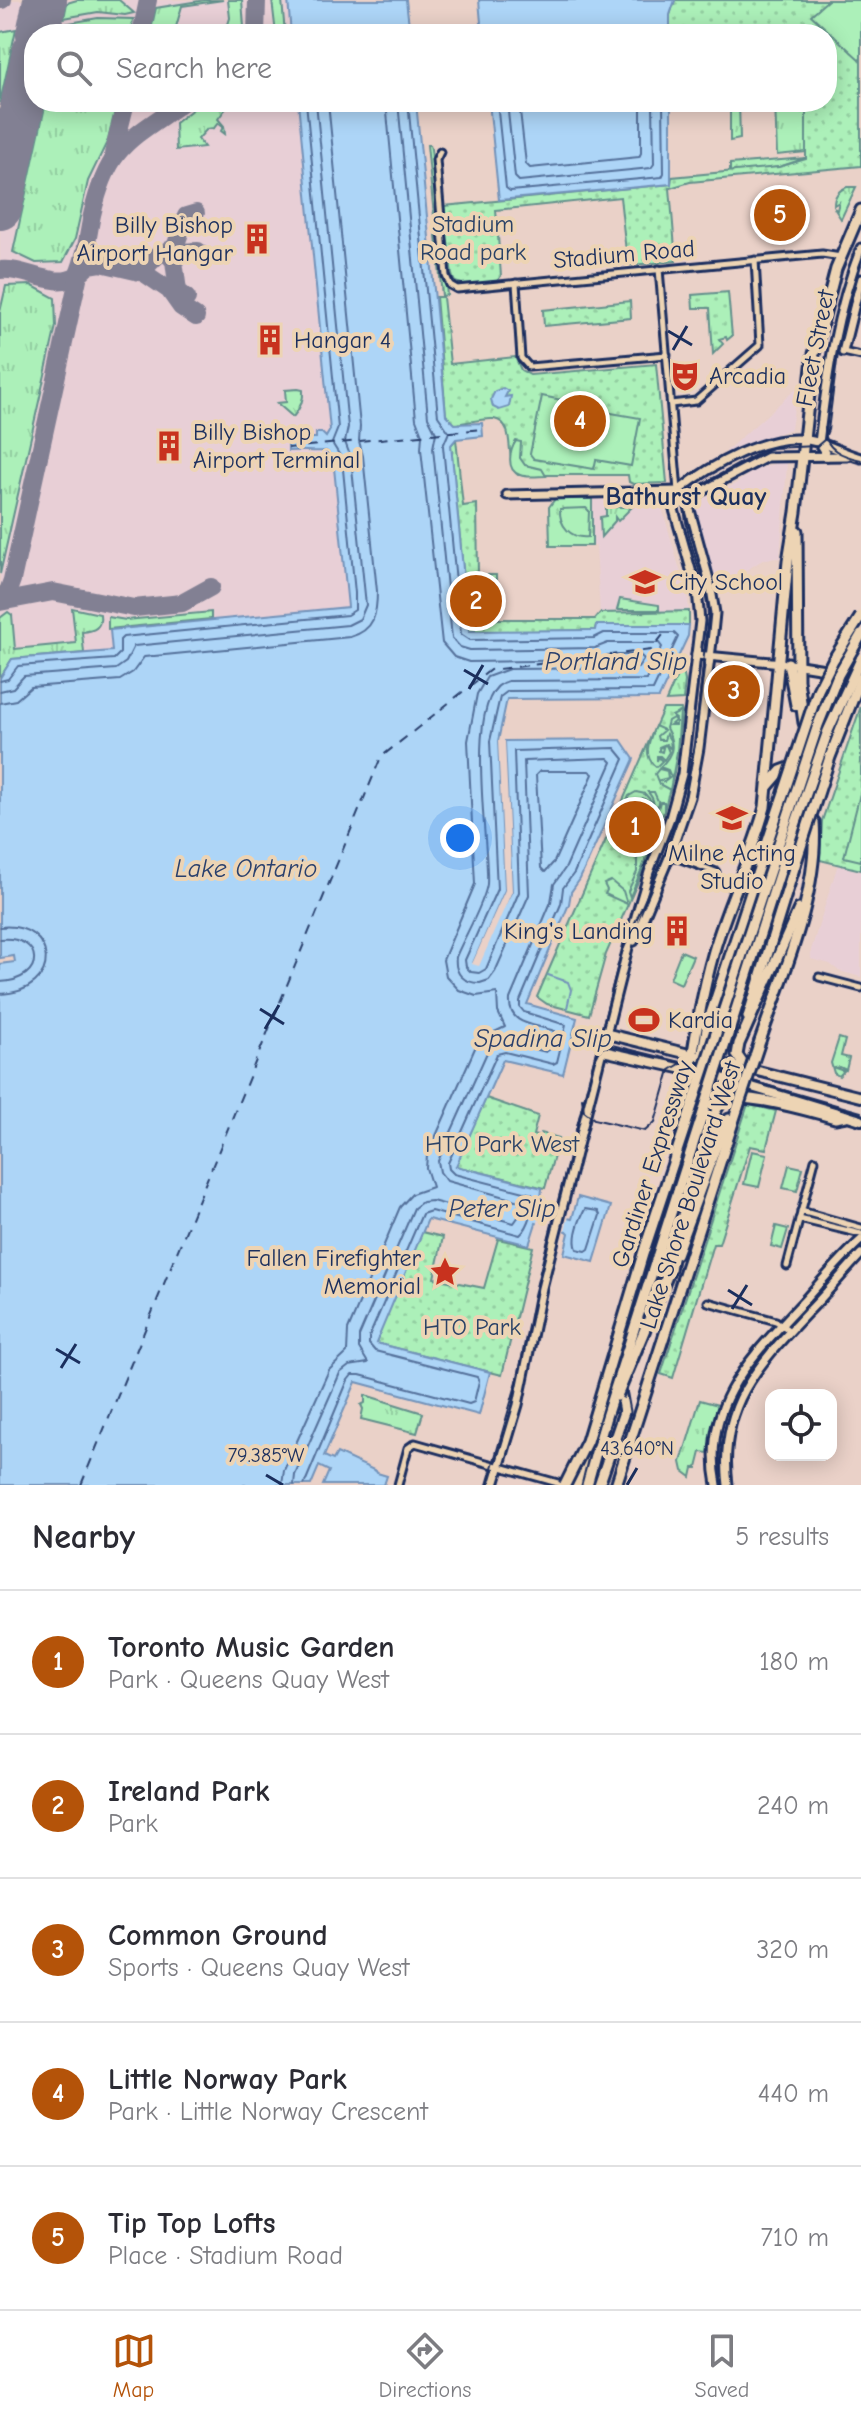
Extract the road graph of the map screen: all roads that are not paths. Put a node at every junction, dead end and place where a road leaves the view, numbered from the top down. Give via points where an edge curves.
1 (440, 152) dead end
2 (861, 210) edge
3 (861, 248) edge
4 (841, 257) junction
5 (755, 260) junction
6 (659, 269) junction
7 (861, 279) edge
8 (516, 283) junction
9 (843, 352) joint
10 (667, 355) junction
11 (861, 356) edge
12 (671, 404) junction
13 (804, 440) junction
14 (819, 443) junction
15 (802, 455) junction
16 (827, 456) junction
17 (857, 457) edge
18 (678, 491) junction
19 (507, 495) dead end
20 (687, 499) junction
21 (796, 512) junction
22 (861, 616) edge
23 (861, 635) edge
24 (696, 655) junction
25 (710, 656) junction
26 (861, 659) edge
27 (789, 663) junction
28 (825, 669) tunnel mouth
29 (861, 678) edge
30 (804, 723) tunnel mouth
31 (789, 768) dead end
32 (767, 788) junction
33 (814, 822) dead end
34 (670, 855) junction
35 (716, 872) dead end
36 (806, 895) junction
37 (628, 954) junction
38 (819, 977) dead end
39 (861, 988) edge
40 (747, 1024) junction
41 (608, 1034) junction
42 (603, 1051) junction
43 (691, 1054) junction
44 (702, 1058) joint
45 (726, 1065) dead end
46 (746, 1068) junction
47 (693, 1072) junction
48 (722, 1078) dead end
49 (861, 1097) edge
50 (738, 1107) junction
51 (846, 1116) junction
52 (861, 1120) edge
53 (815, 1160) dead end
54 (801, 1211) junction
55 (799, 1219) junction
56 (861, 1234) edge
57 (861, 1254) edge
58 (787, 1266) dead end
59 (670, 1269) junction
60 (708, 1302) dead end
61 (782, 1324) junction
62 (790, 1331) junction
63 (615, 1362) junction
64 (605, 1420) junction
65 (500, 1466) junction
66 (398, 1485) edge
67 (494, 1485) edge
68 (569, 1485) edge
69 (587, 1485) edge
70 (599, 1485) edge
71 (616, 1485) edge
72 (717, 1485) edge
73 (728, 1485) edge

1 - 8 street, Stadium Road via 436,160 450,285 461,290
2 - 4 highway, Lake Shore Boulevard West
3 - 14 street, Fleet Street via 834,331
4 - 5 street, Stadium Road
4 - 13 highway, Lake Shore Boulevard West via 813,358
5 - 6 street, Stadium Road
5 - 12 street via 761,341 757,350 696,401
6 - 8 street, Stadium Road
6 - 10 street
7 - 9 street, Fleet Street
8 - 10 street via 521,358 529,367
9 - 11 street
10 - 12 street
12 - 18 street
13 - 14 street
13 - 15 highway, Lake Shore Boulevard West
13 - 18 street via 768,442
14 - 16 street, Fleet Street
14 - 17 street
15 - 16 street
15 - 20 street via 767,457
15 - 21 highway, Lake Shore Boulevard West
16 - 17 street
18 - 19 street
18 - 20 street
18 - 24 street via 673,506 700,606
20 - 25 street via 715,613
21 - 27 highway, Lake Shore Boulevard West
21 - 27 highway, Lake Shore Boulevard West via 788,561
22 - 44 highway, bridge via 818,690 708,1023
23 - 68 highway, Gardiner Expressway, bridge via 818,725
24 - 25 street
24 - 37 street via 677,796 646,881
25 - 27 street
25 - 34 street via 695,773
26 - 64 highway, Gardiner Expressway, bridge via 828,731 792,834
27 - 28 street
27 - 30 highway, Lake Shore Boulevard West
27 - 32 highway, Lake Shore Boulevard West
29 - 40 highway, bridge via 830,757
31 - 32 highway
32 - 43 highway, Lake Shore Boulevard West via 756,840 713,954
33 - 36 highway, Lake Shore Boulevard West
34 - 35 street
34 - 37 street
36 - 40 highway
36 - 50 highway, Lake Shore Boulevard West, bridge
37 - 41 street
38 - 39 street
40 - 46 highway via 737,1051
41 - 42 street
41 - 43 main road
42 - 47 main road
42 - 65 street
43 - 44 main road
43 - 47 highway, Lake Shore Boulevard West
45 - 46 main road
46 - 49 main road
47 - 63 highway, Lake Shore Boulevard West via 674,1174
48 - 51 main road
50 - 59 highway via 715,1149
50 - 71 highway, Lake Shore Boulevard West
51 - 52 main road
51 - 59 highway via 750,1099 725,1100 715,1109
53 - 54 street
54 - 55 street
54 - 56 street
55 - 56 street
55 - 58 street
56 - 61 street
57 - 62 street
59 - 64 highway, bridge
60 - 61 street
61 - 62 street
61 - 72 street via 743,1368 727,1397 715,1443
62 - 73 street via 755,1371 738,1401 727,1443
63 - 68 highway, Lake Shore Boulevard West
63 - 70 highway via 624,1412
64 - 69 highway, Gardiner Expressway
65 - 66 street via 413,1443
65 - 67 street
65 - 68 street

